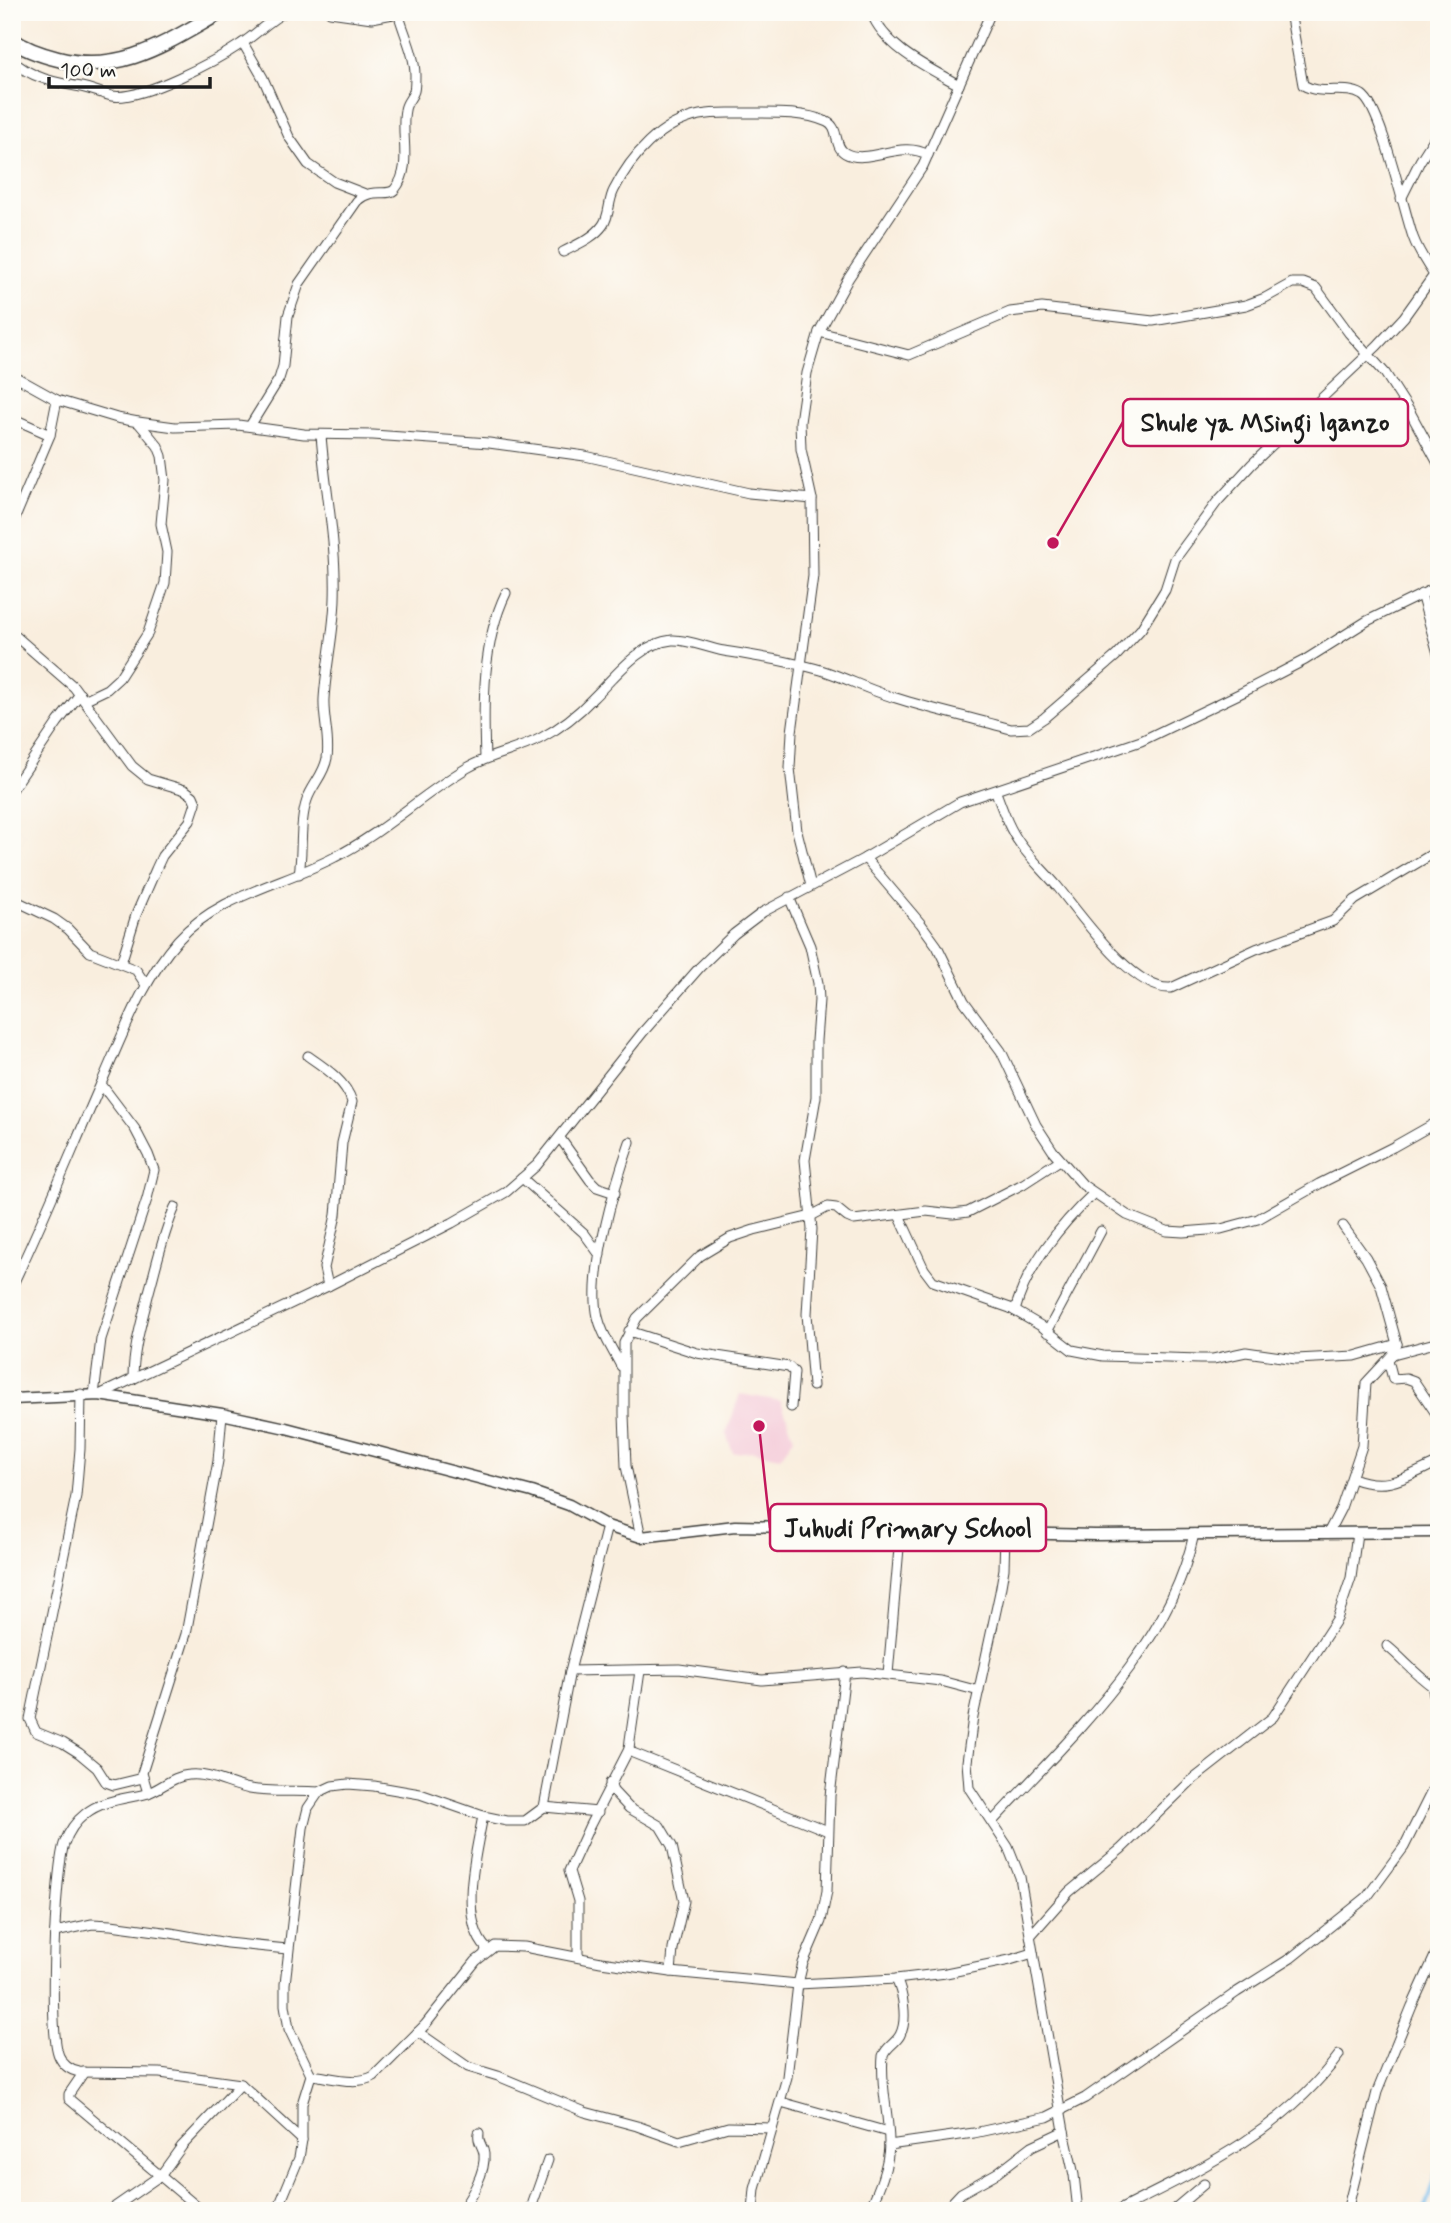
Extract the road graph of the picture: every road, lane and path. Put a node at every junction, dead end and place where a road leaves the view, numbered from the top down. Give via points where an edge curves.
1 (221, 12) edge
2 (285, 12) edge
3 (330, 12) edge
4 (871, 12) edge
5 (991, 12) edge
6 (1290, 12) edge
7 (398, 13) edge
8 (12, 40) edge
9 (243, 43) junction
10 (12, 60) edge
11 (959, 85) junction
12 (1439, 131) edge
13 (928, 155) junction
14 (365, 194) junction
15 (1401, 199) junction
16 (563, 252) dead end
17 (1437, 275) edge
18 (819, 332) junction
19 (1368, 354) junction
20 (12, 375) edge
21 (57, 400) junction
22 (12, 418) edge
23 (138, 422) junction
24 (250, 426) junction
25 (50, 435) junction
26 (321, 435) junction
27 (1439, 465) edge
28 (812, 499) junction
29 (12, 525) edge
30 (1439, 586) edge
31 (506, 593) dead end
32 (1421, 594) junction
33 (12, 634) edge
34 (1439, 657) edge
35 (801, 664) junction
36 (82, 697) junction
37 (485, 758) junction
38 (12, 790) edge
39 (996, 792) junction
40 (1439, 850) edge
41 (865, 858) junction
42 (299, 874) junction
43 (811, 886) junction
44 (789, 897) junction
45 (12, 900) edge
46 (121, 963) junction
47 (146, 985) junction
48 (307, 1056) dead end
49 (101, 1084) junction
50 (1439, 1121) edge
51 (560, 1138) junction
52 (630, 1142) dead end
53 (1060, 1160) junction
54 (522, 1178) junction
55 (615, 1193) junction
56 (1094, 1194) junction
57 (175, 1207) dead end
58 (899, 1215) junction
59 (811, 1216) junction
60 (1343, 1226) dead end
61 (1101, 1231) dead end
62 (600, 1255) junction
63 (12, 1286) edge
64 (328, 1286) junction
65 (1015, 1311) junction
66 (629, 1331) junction
67 (1047, 1332) junction
68 (1439, 1342) edge
69 (1397, 1344) junction
70 (1391, 1357) junction
71 (623, 1371) junction
72 (133, 1379) junction
73 (813, 1386) dead end
74 (81, 1394) junction
75 (96, 1395) junction
76 (12, 1399) edge
77 (791, 1407) dead end
78 (222, 1414) junction
79 (1439, 1418) edge
80 (1439, 1462) edge
81 (1352, 1478) junction
82 (901, 1525) junction
83 (607, 1527) junction
84 (1439, 1532) edge
85 (1005, 1533) junction
86 (1328, 1533) junction
87 (1357, 1533) junction
88 (1194, 1534) junction
89 (641, 1537) junction
90 (1387, 1646) dead end
91 (569, 1671) junction
92 (640, 1671) junction
93 (845, 1672) junction
94 (888, 1674) junction
95 (979, 1691) junction
96 (1439, 1703) edge
97 (629, 1749) junction
98 (1439, 1777) edge
99 (143, 1779) junction
100 (610, 1783) junction
101 (319, 1792) junction
102 (148, 1793) junction
103 (544, 1807) junction
104 (598, 1812) junction
105 (483, 1816) junction
106 (992, 1822) junction
107 (828, 1831) junction
108 (55, 1932) junction
109 (1031, 1935) junction
110 (1439, 1947) edge
111 (287, 1949) junction
112 (485, 1952) junction
113 (1033, 1953) junction
114 (578, 1957) junction
115 (671, 1972) junction
116 (896, 1979) junction
117 (798, 1984) junction
118 (418, 2032) junction
119 (1339, 2055) dead end
120 (84, 2072) junction
121 (311, 2075) junction
122 (241, 2084) junction
123 (780, 2102) junction
124 (1061, 2112) junction
125 (772, 2128) junction
126 (1064, 2131) junction
127 (888, 2132) junction
128 (479, 2133) dead end
129 (302, 2140) junction
130 (889, 2145) junction
131 (548, 2160) dead end
132 (161, 2175) junction
133 (1204, 2185) dead end
134 (109, 2211) edge
135 (202, 2211) edge
136 (277, 2211) edge
137 (461, 2211) edge
138 (530, 2211) edge
139 (753, 2211) edge
140 (869, 2211) edge
141 (944, 2211) edge
142 (1078, 2211) edge
143 (1117, 2211) edge
144 (1172, 2211) edge
145 (1347, 2211) edge

1 - 8 highway via 135,57 92,65 32,51
2 - 9 street
3 - 7 street via 372,18
4 - 11 street via 903,51
5 - 11 street
6 - 15 street via 1303,85 1363,96 1385,140
7 - 14 street via 415,73 414,91 405,108 401,176 394,191
9 - 10 street via 186,75 124,96 47,80
9 - 14 street via 289,137 308,164 334,182
11 - 13 street
12 - 15 street
13 - 16 street via 910,148 849,154 839,147 831,124 811,118 771,113 697,115 643,146 612,194 603,225
13 - 18 street via 867,247
14 - 24 street via 299,284 288,316 279,379
15 - 17 street via 1420,253
17 - 19 street
18 - 19 street via 909,355 1026,309 1153,321 1245,305 1303,283 1316,288
18 - 28 street via 800,422
19 - 27 street via 1398,392
19 - 35 street via 1217,502 1175,559 1165,590 1141,629 1116,656 1030,728 1011,729 911,703
20 - 21 street
21 - 23 street
21 - 25 street
22 - 25 street
23 - 24 street via 176,427
23 - 36 street via 162,456 165,583 148,632 114,684
24 - 26 street
25 - 29 street
26 - 28 street via 437,438 521,447 585,456 749,493
26 - 42 street via 335,598 323,704 328,744 323,773 303,815
28 - 35 street via 813,576
30 - 32 street
31 - 37 street via 487,669
32 - 34 street
32 - 39 street via 1305,660 1141,741
33 - 36 street
35 - 37 street via 682,641 654,645 558,728 531,743
35 - 43 street via 790,768 797,831
36 - 38 street via 58,722
36 - 46 street via 132,766 149,779 185,790 196,803 190,821 162,856 152,877
37 - 42 street via 437,786 351,849
39 - 40 street via 1021,846 1130,969 1162,989 1333,921 1355,900
39 - 41 street via 960,802
41 - 43 street
41 - 53 street via 933,940
42 - 47 street via 200,920 180,938
43 - 44 street
44 - 51 street via 748,922 700,967
44 - 59 street via 808,938 819,990 816,1097 805,1160
45 - 46 street via 54,919 90,952
46 - 47 street via 136,970
47 - 49 street
48 - 64 street via 329,1071 352,1102 325,1259
49 - 63 street
49 - 75 street via 135,1129 153,1170 101,1339
50 - 56 street via 1258,1219 1221,1229 1167,1231 1127,1215
51 - 54 street
51 - 55 street via 590,1180
52 - 55 street
53 - 56 street
53 - 58 street via 968,1212
54 - 62 street via 584,1233
54 - 64 street via 485,1206
55 - 62 street
56 - 65 street via 1036,1265
57 - 72 street via 140,1326
58 - 59 street via 854,1220 828,1207
58 - 65 street via 933,1280
59 - 66 street via 754,1230 713,1247 659,1295
59 - 73 street via 807,1314
60 - 69 street via 1381,1286
61 - 67 street
62 - 71 street via 598,1319
64 - 72 street
65 - 67 street
66 - 71 street
66 - 77 street via 704,1354 789,1367 794,1372
67 - 69 street via 1072,1350 1113,1357 1213,1359 1247,1352 1303,1359 1355,1356
68 - 70 street
69 - 70 street
70 - 79 street via 1393,1379 1413,1381
70 - 81 street via 1366,1383 1364,1433
71 - 89 street via 626,1466
72 - 75 street
74 - 75 street
74 - 76 street
74 - 99 street via 76,1496 30,1719 36,1732 79,1753 106,1782 114,1785
75 - 78 street
78 - 83 street via 532,1492
78 - 99 street via 218,1461 186,1634
80 - 81 street via 1386,1484
81 - 86 street
82 - 85 street
82 - 89 street via 735,1526
82 - 94 street
83 - 89 street
83 - 91 street
84 - 87 street
85 - 88 street
85 - 95 street via 1004,1569
86 - 87 street
86 - 88 street
87 - 109 street via 1352,1578 1336,1619 1273,1717 1178,1793 1069,1892
88 - 106 street via 1175,1592 1126,1674
90 - 96 street via 1432,1686
91 - 92 street
91 - 103 street
92 - 93 street via 687,1670 762,1680
92 - 97 street
93 - 94 street
93 - 107 street
94 - 95 street
95 - 106 street via 967,1778 974,1798
97 - 100 street
97 - 107 street
98 - 124 street via 1404,1847 1351,1912 1291,1958
99 - 102 street
100 - 104 street
100 - 115 street via 629,1808 660,1826 672,1846 684,1901
101 - 102 street via 251,1789 190,1774
101 - 105 street via 348,1784 374,1786 420,1794
101 - 111 street via 308,1808 303,1828
102 - 108 street via 98,1805 73,1826 60,1860
103 - 104 street
103 - 105 street via 525,1821
104 - 114 street via 569,1871 578,1901
105 - 112 street via 471,1903 475,1933
106 - 109 street via 1015,1861
107 - 117 street via 824,1908
108 - 111 street via 111,1925
108 - 120 street via 58,2054 68,2068
109 - 113 street
110 - 145 street via 1377,2092
111 - 121 street via 289,2029
112 - 114 street via 512,1946
112 - 118 street
113 - 116 street via 959,1971
113 - 124 street
114 - 115 street
115 - 117 street
116 - 117 street
116 - 127 street via 903,2024 883,2056
117 - 123 street via 789,2068
118 - 121 street via 368,2079
118 - 125 street via 468,2067 585,2112 678,2141 728,2127
119 - 143 street via 1298,2103 1254,2136 1207,2166
120 - 122 street via 160,2073
120 - 132 street via 69,2099
121 - 129 street via 302,2104
122 - 129 street
122 - 132 street
123 - 125 street
123 - 127 street
124 - 126 street
124 - 130 street via 974,2133
125 - 139 street
126 - 141 street via 1032,2146 997,2174 961,2193
126 - 142 street
127 - 130 street
128 - 137 street via 482,2168
129 - 136 street
130 - 140 street
131 - 138 street
132 - 134 street
132 - 135 street
133 - 144 street

